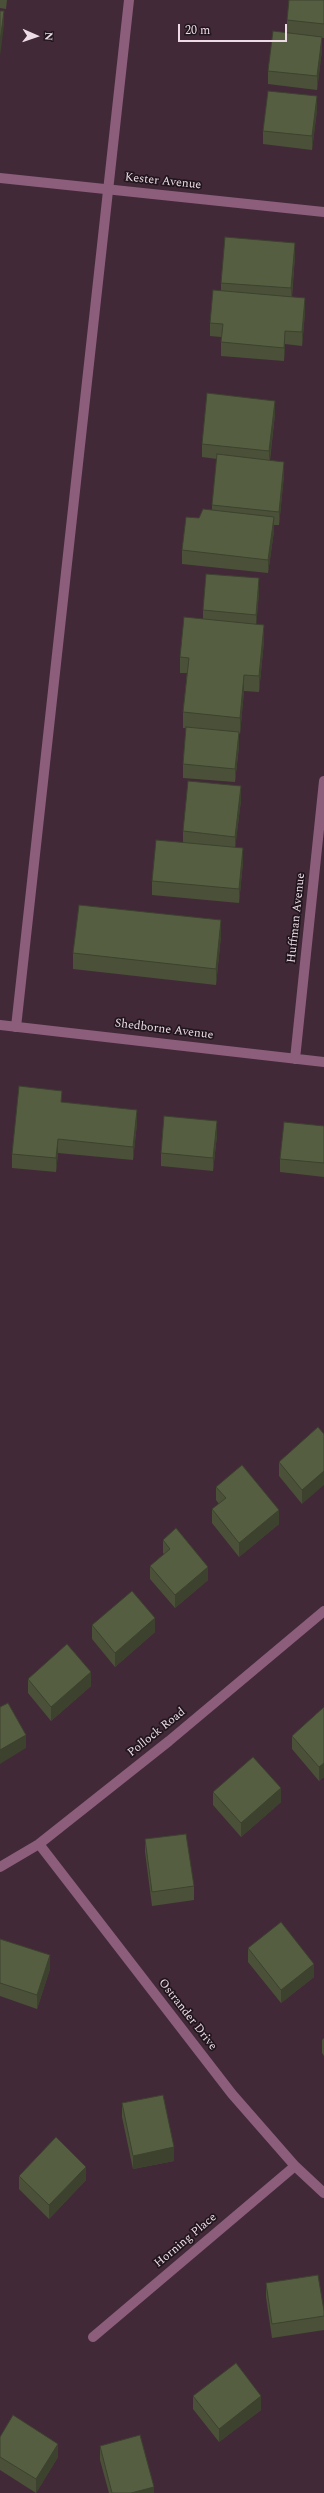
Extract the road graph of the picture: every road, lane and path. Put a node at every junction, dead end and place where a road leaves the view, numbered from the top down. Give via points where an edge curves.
1 (130, 0) edge
2 (0, 178) edge
3 (109, 189) junction
4 (324, 212) edge
5 (324, 781) edge
6 (0, 1025) edge
7 (16, 1026) junction
8 (295, 1059) junction
9 (324, 1062) edge
10 (324, 1611) edge
11 (39, 1844) junction
12 (0, 1867) edge
13 (295, 2166) junction
14 (324, 2193) edge
15 (93, 2337) dead end

1 - 3 street
2 - 3 street, Kester Avenue
3 - 4 street, Kester Avenue
3 - 7 street
5 - 8 street, Huffman Avenue
6 - 7 street, Shedborne Avenue
7 - 8 street, Shedborne Avenue
8 - 9 street, Shedborne Avenue
10 - 11 street, Pollock Road via 169,1741
11 - 12 street, Pollock Road
11 - 13 street, Ostrander Drive via 232,2094
13 - 14 street, Ostrander Drive
13 - 15 street, Horning Place

